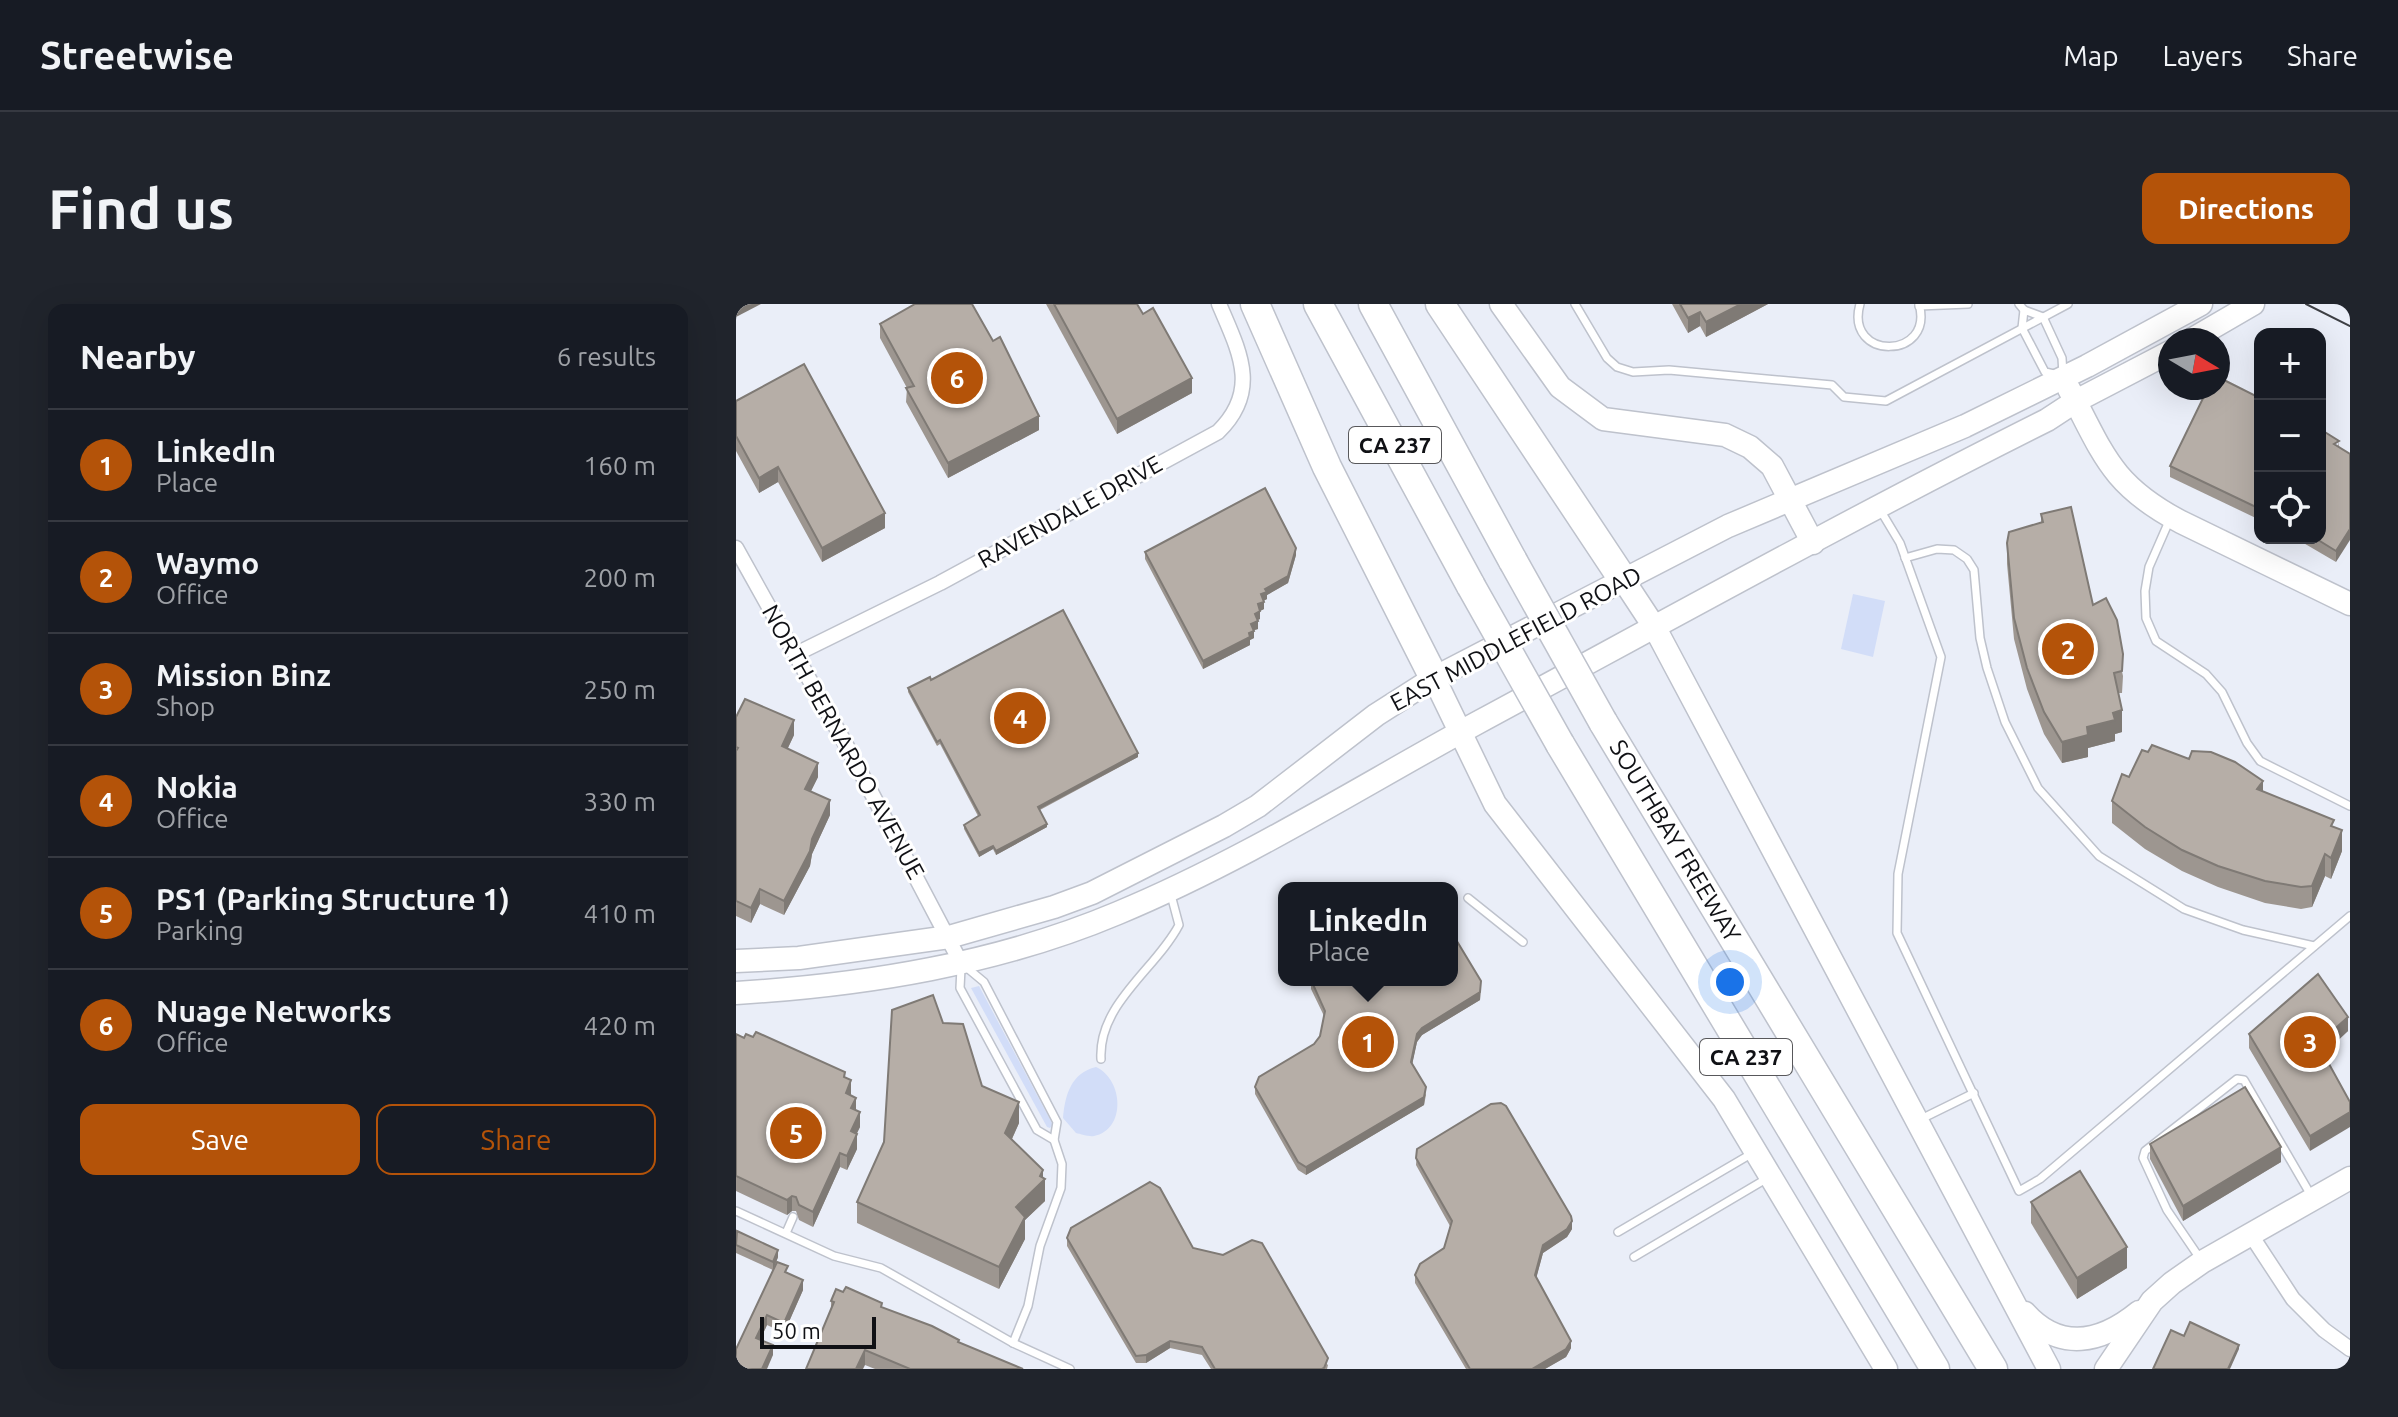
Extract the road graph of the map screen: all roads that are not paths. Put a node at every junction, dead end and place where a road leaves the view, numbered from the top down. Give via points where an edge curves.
1 (1219, 304) edge
2 (1255, 304) edge
3 (1318, 304) edge
4 (1373, 304) edge
5 (1440, 304) edge
6 (1501, 304) edge
7 (1575, 304) edge
8 (1860, 304) edge
9 (1968, 304) edge
10 (2068, 304) edge
11 (2201, 304) edge
12 (2253, 304) edge
13 (1919, 305) edge
14 (2022, 307) edge
15 (2043, 317) junction
16 (2022, 328) junction
17 (2212, 328) edge
18 (2158, 358) edge
19 (2064, 377) junction
20 (2076, 401) junction
21 (1789, 499) junction
22 (1879, 508) junction
23 (2171, 517) junction
24 (1813, 543) junction
25 (736, 548) edge
26 (1905, 558) junction
27 (1624, 581) junction
28 (2350, 604) edge
29 (1655, 628) junction
30 (796, 654) junction
31 (1434, 678) junction
32 (1460, 733) junction
33 (2350, 806) edge
34 (1169, 890) junction
35 (1468, 898) dead end
36 (2350, 916) edge
37 (949, 937) junction
38 (1523, 942) dead end
39 (2314, 946) junction
40 (736, 961) edge
41 (961, 963) junction
42 (736, 993) edge
43 (1101, 1059) dead end
44 (1974, 1093) junction
45 (1918, 1120) junction
46 (1054, 1140) junction
47 (1757, 1150) junction
48 (1772, 1176) junction
49 (2350, 1178) edge
50 (2313, 1199) junction
51 (736, 1211) edge
52 (793, 1217) dead end
53 (1618, 1232) dead end
54 (786, 1233) junction
55 (2251, 1235) junction
56 (1634, 1257) dead end
57 (2202, 1262) junction
58 (2014, 1300) junction
59 (2152, 1301) junction
60 (1013, 1343) junction
61 (2350, 1349) edge
62 (1070, 1369) edge
63 (1886, 1369) edge
64 (1935, 1369) edge
65 (1993, 1369) edge
66 (2032, 1369) edge
67 (2049, 1369) edge
68 (2106, 1369) edge

1 - 30 street, RAVENDALE DRIVE via 1244,374 1238,408 1218,432 940,583
2 - 31 highway via 1327,467
3 - 64 highway, SOUTHBAY FREEWAY / CA 237, bridge via 1560,744
4 - 65 highway, SOUTHBAY FREEWAY / CA 237, bridge via 1603,722
5 - 27 highway
6 - 21 main road via 1560,387 1603,419 1725,435 1772,466
7 - 16 lane via 1607,358 1633,372 1669,370 1832,385 1844,397 1886,401
8 - 13 lane via 1857,319 1862,331 1870,341 1889,348 1907,342 1916,332
9 - 13 lane
10 - 15 lane
11 - 19 main road, EAST MIDDLEFIELD ROAD
12 - 17 main road
14 - 15 lane
14 - 16 lane
15 - 16 lane
15 - 19 lane via 2062,358
16 - 19 lane via 2045,372
18 - 20 main road
19 - 20 main road
19 - 21 main road, EAST MIDDLEFIELD ROAD via 1965,426
20 - 22 main road
20 - 23 main road via 2101,453 2125,484
21 - 24 main road
21 - 27 main road, EAST MIDDLEFIELD ROAD
22 - 24 main road
22 - 26 lane
23 - 28 main road
23 - 33 lane via 2149,567 2145,591 2146,618 2156,641 2206,674 2222,692 2260,761
24 - 29 main road
25 - 30 street, NORTH BERNARDO AVENUE
26 - 39 lane via 1937,549 1954,550 1967,559 1974,570 1980,638 2005,722 2038,788 2099,856 2184,909 2243,930
26 - 44 lane via 1941,657 1898,874 1897,933
27 - 29 main road
27 - 31 main road, EAST MIDDLEFIELD ROAD
29 - 32 main road
29 - 45 main road
30 - 37 street, NORTH BERNARDO AVENUE
31 - 32 main road
31 - 37 main road, EAST MIDDLEFIELD ROAD via 1224,826 1092,893
32 - 34 main road
32 - 47 main road via 1495,804 1679,1038
34 - 41 main road via 1102,919
34 - 43 lane via 1179,925 1119,1004 1105,1031
35 - 38 lane
36 - 39 lane
37 - 40 main road, EAST MIDDLEFIELD ROAD via 799,958
37 - 41 street, NORTH BERNARDO AVENUE
39 - 44 lane via 2040,1179 2019,1191
41 - 42 main road via 872,981
41 - 46 lane via 988,988 1057,1122
41 - 46 lane via 960,988 1037,1130
44 - 45 lane
45 - 58 main road
46 - 60 lane via 1062,1164 1061,1188
47 - 48 main road
47 - 53 lane
48 - 56 lane
48 - 63 main road
49 - 50 main road
50 - 55 main road
50 - 57 lane via 2244,1080 2237,1079 2145,1151 2143,1158 2167,1210
51 - 54 lane
52 - 54 lane
54 - 60 lane via 834,1256 881,1268
55 - 57 main road
55 - 61 street via 2293,1299
57 - 59 main road
58 - 59 main road via 2039,1329 2074,1339 2123,1325
58 - 66 main road
58 - 67 main road
59 - 68 main road
60 - 62 lane

